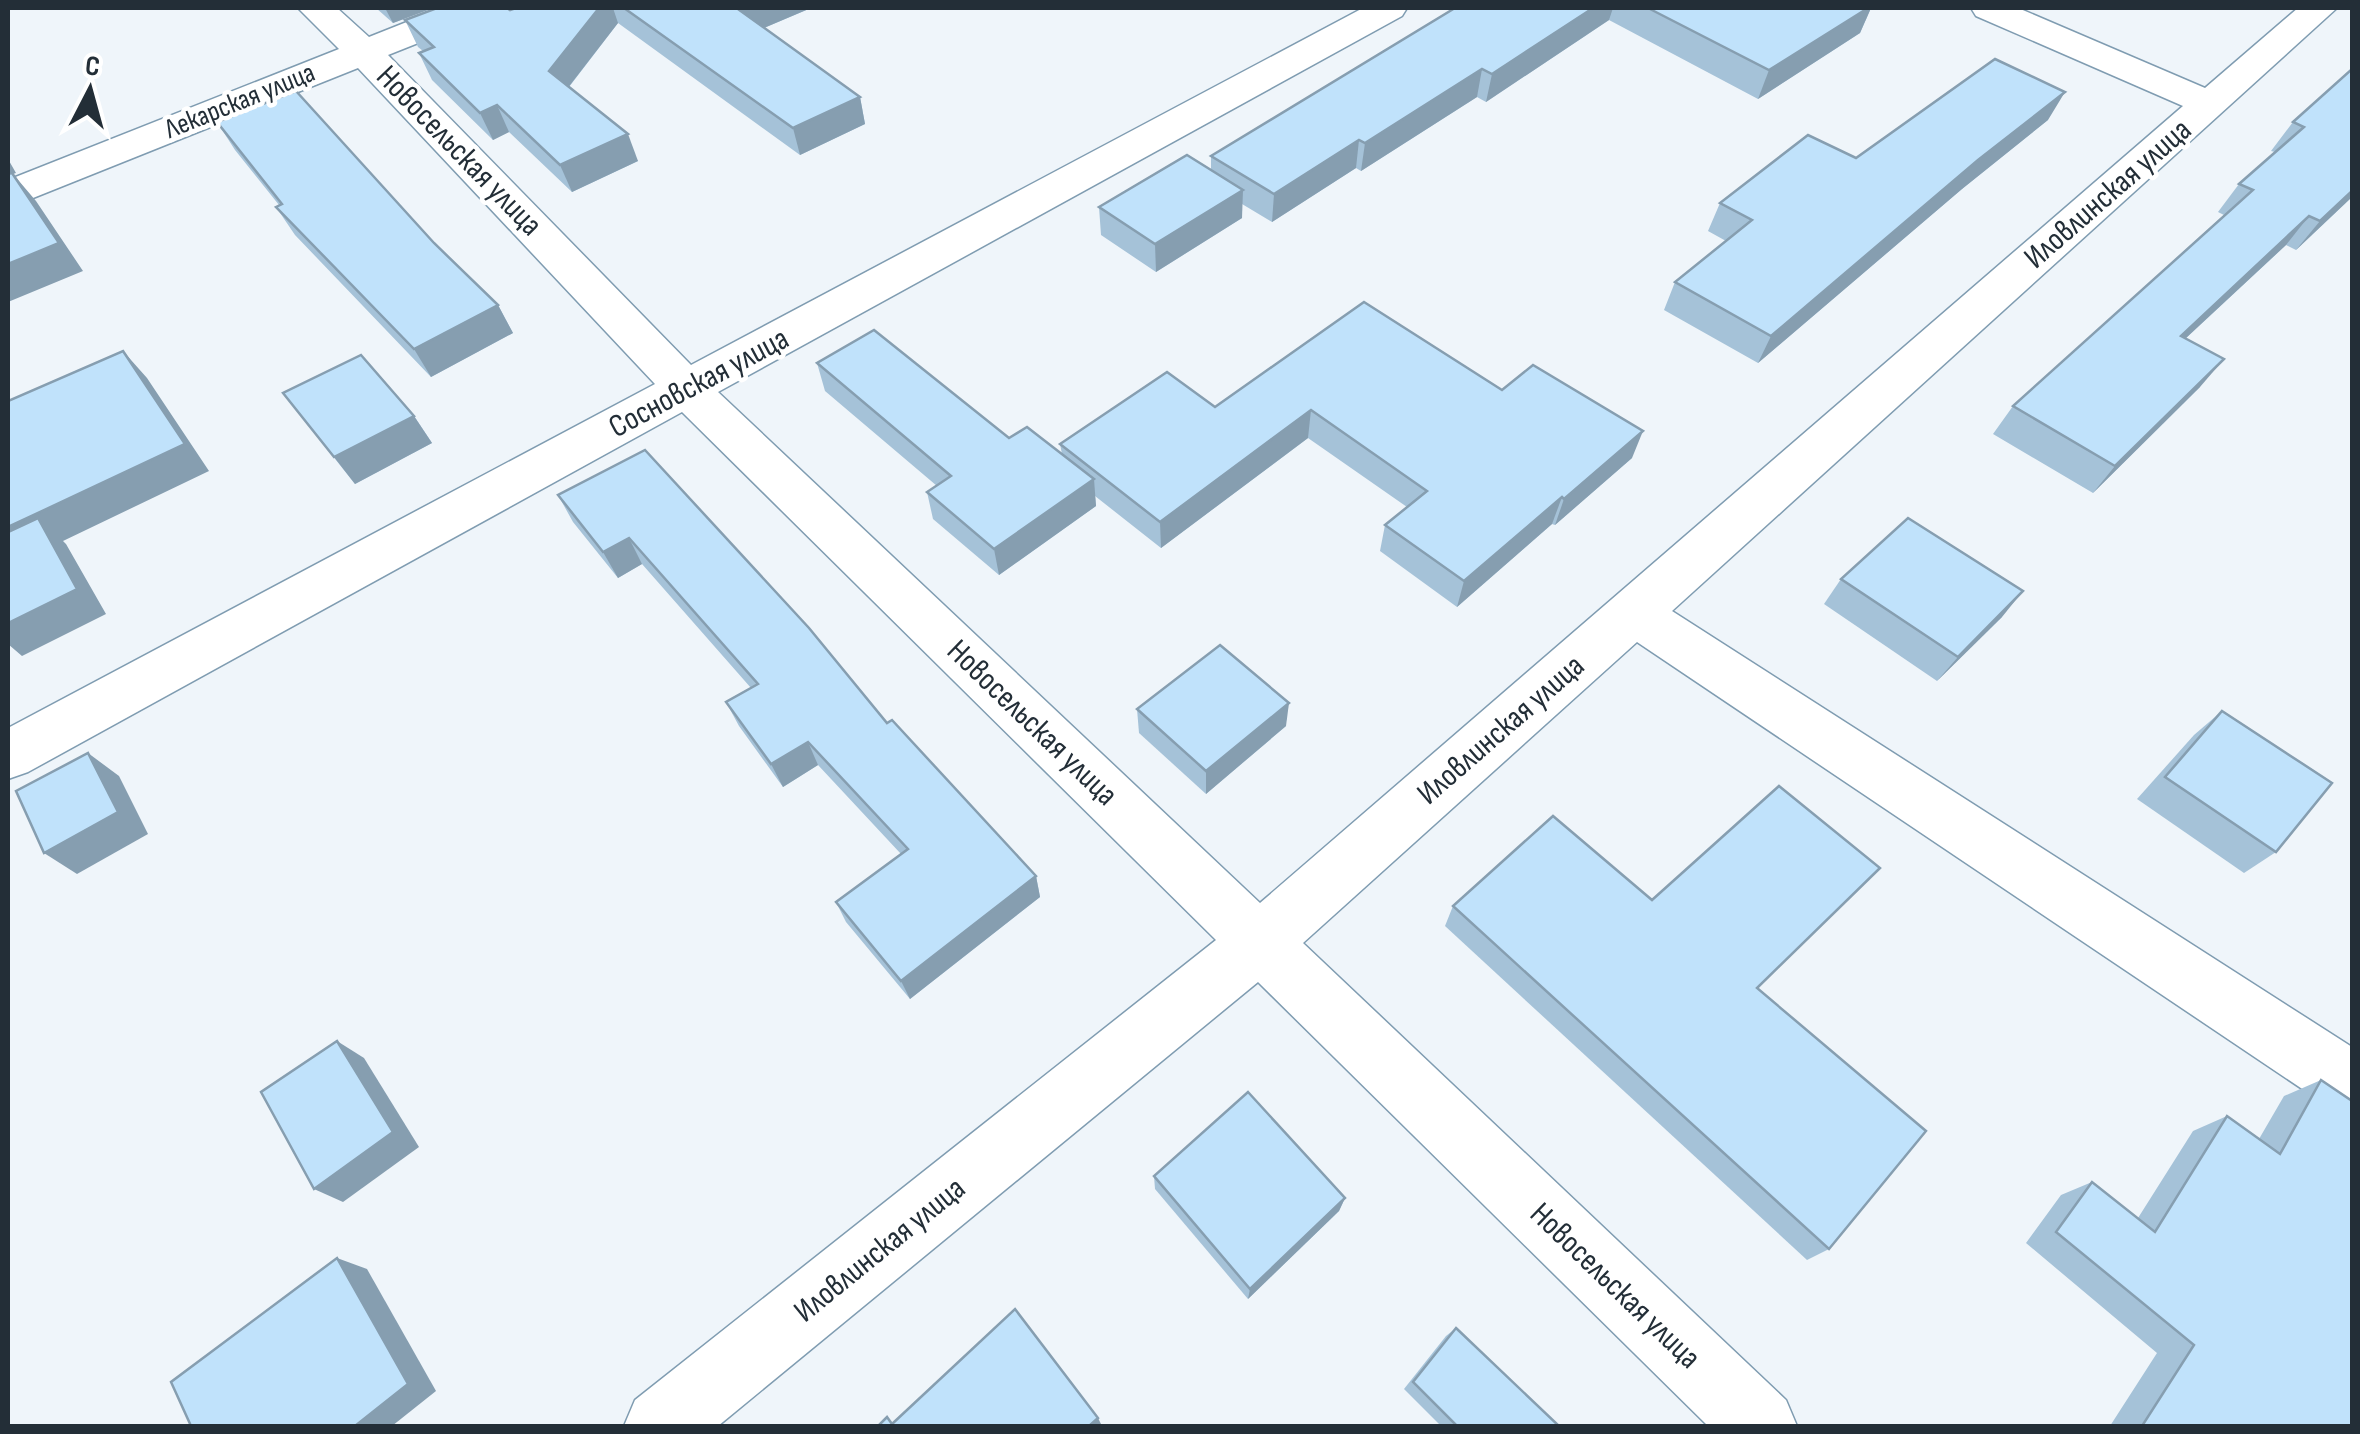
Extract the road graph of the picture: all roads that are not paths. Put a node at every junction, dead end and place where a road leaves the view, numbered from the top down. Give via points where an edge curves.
1 (316, 8) edge
2 (473, 8) edge
3 (1389, 8) edge
4 (1989, 8) edge
5 (2318, 8) edge
6 (363, 51) junction
7 (2210, 104) junction
8 (8, 195) edge
9 (688, 390) junction
10 (1634, 612) junction
11 (8, 755) edge
12 (1259, 943) junction
13 (2352, 1084) edge
14 (662, 1426) edge
15 (1760, 1426) edge

1 - 6 street, Новосельская улица
2 - 6 street, Лекарская улица
3 - 9 street, Сосновская улица
4 - 7 street
5 - 7 street, Иловлинская улица
6 - 8 street, Лекарская улица
6 - 9 street, Новосельская улица
7 - 10 street, Иловлинская улица
9 - 11 street, Сосновская улица
9 - 12 street, Новосельская улица
10 - 12 street, Иловлинская улица
10 - 13 street
12 - 14 street, Иловлинская улица
12 - 15 street, Новосельская улица

